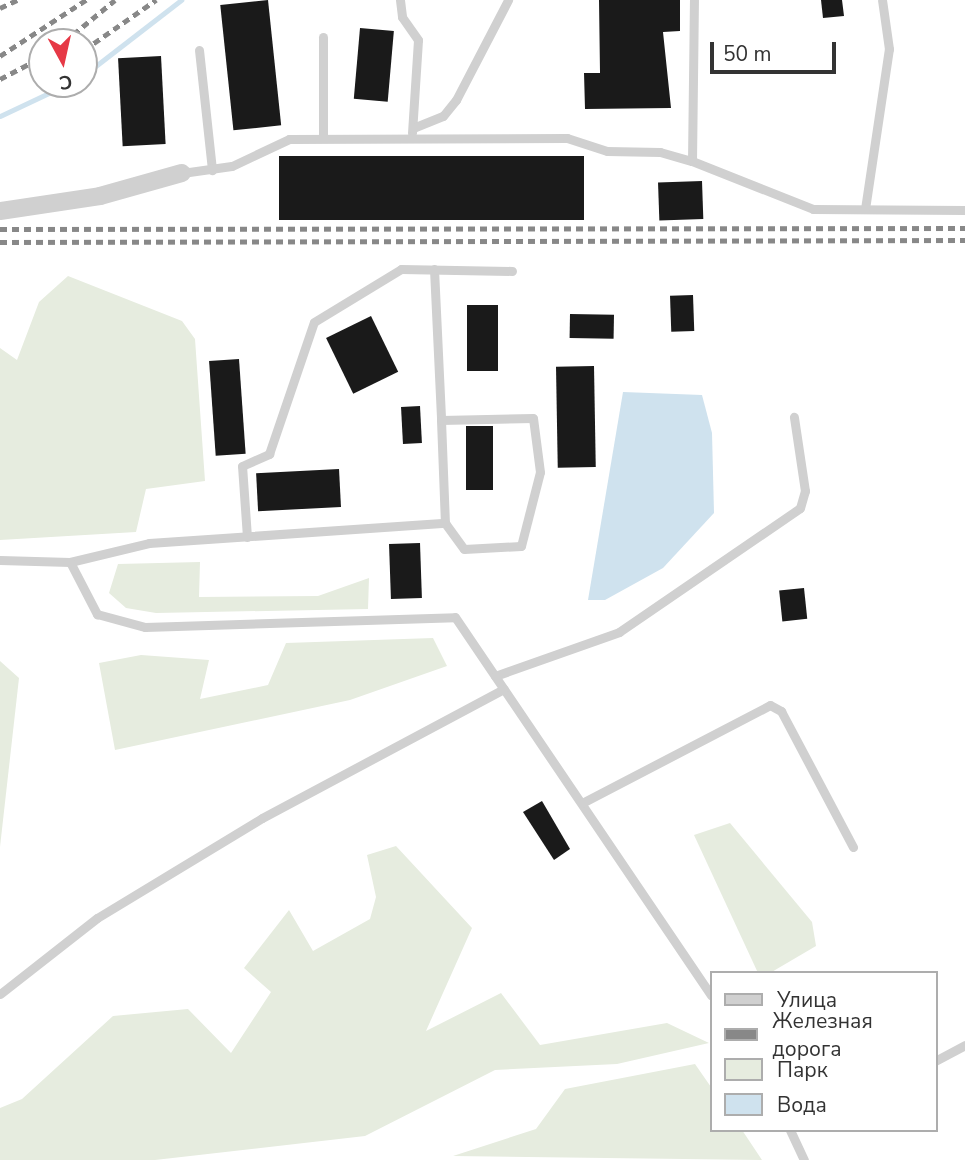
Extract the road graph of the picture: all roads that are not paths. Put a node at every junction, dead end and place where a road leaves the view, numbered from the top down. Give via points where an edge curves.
1 (400, 0) edge
2 (509, 0) edge
3 (694, 0) edge
4 (883, 0) edge
5 (323, 37) dead end
6 (200, 51) dead end
7 (412, 133) junction
8 (323, 138) junction
9 (692, 161) junction
10 (212, 170) junction
11 (182, 173) joint
12 (865, 209) junction
13 (965, 210) edge
14 (0, 211) edge
15 (434, 269) junction
16 (512, 271) dead end
17 (794, 417) dead end
18 (441, 421) junction
19 (446, 523) junction
20 (247, 537) junction
21 (0, 560) edge
22 (70, 562) junction
23 (495, 676) junction
24 (504, 689) junction
25 (582, 803) junction
26 (853, 847) dead end
27 (0, 994) edge
28 (710, 994) edge
29 (965, 1045) edge
30 (937, 1060) edge
31 (791, 1132) edge
32 (804, 1160) edge

1 - 7 lane via 402,17 418,40
2 - 7 lane via 456,100 443,116
3 - 9 lane
4 - 12 lane via 889,49
5 - 8 lane
6 - 10 lane
7 - 8 lane
7 - 9 lane via 567,138 607,151 660,152
8 - 10 lane via 277,142
9 - 12 lane via 782,202
10 - 11 lane
11 - 14 street via 100,196
12 - 13 lane
15 - 16 lane
15 - 18 lane
15 - 20 lane via 387,275 314,323 269,454 242,466
17 - 23 lane via 805,491 800,508 619,632
18 - 19 lane
18 - 19 lane via 533,418 540,472 521,546 464,549
19 - 20 lane
20 - 22 lane via 149,543
21 - 22 lane
22 - 23 lane via 97,614 145,627 455,617
23 - 24 lane
24 - 25 lane
24 - 27 lane via 262,818 97,918
25 - 26 lane via 770,705 781,711
25 - 28 lane
29 - 30 lane
31 - 32 lane

